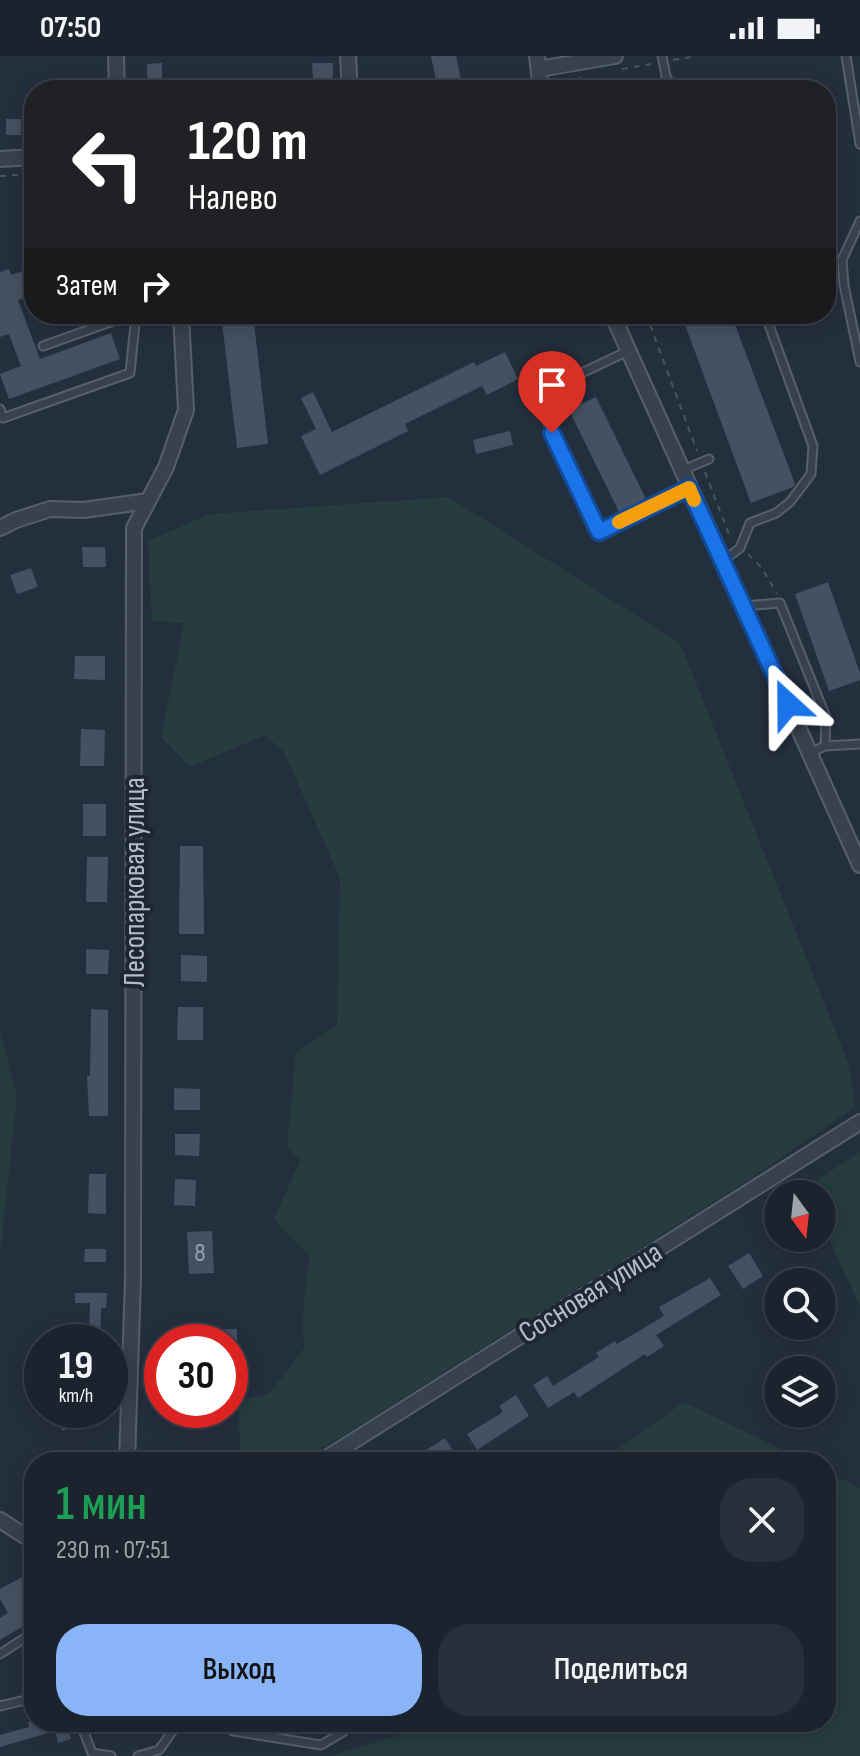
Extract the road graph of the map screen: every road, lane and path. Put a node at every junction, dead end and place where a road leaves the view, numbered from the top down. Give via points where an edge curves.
1 (116, 56) edge
2 (348, 56) edge
3 (696, 56) edge
4 (846, 56) edge
5 (662, 59) edge
6 (538, 62) edge
7 (618, 63) edge
8 (579, 77) dead end
9 (117, 80) edge
10 (349, 80) edge
11 (580, 80) edge
12 (669, 80) edge
13 (860, 144) edge
14 (24, 158) edge
15 (0, 159) edge
16 (24, 175) edge
17 (0, 176) edge
18 (860, 221) edge
19 (106, 324) edge
20 (133, 324) edge
21 (182, 324) edge
22 (616, 324) edge
23 (769, 324) edge
24 (43, 346) dead end
25 (628, 351) junction
26 (860, 362) edge
27 (0, 409) edge
28 (709, 459) dead end
29 (681, 471) junction
30 (689, 488) junction
31 (148, 501) junction
32 (0, 528) edge
33 (723, 561) junction
34 (743, 606) junction
35 (860, 744) edge
36 (825, 746) junction
37 (810, 753) junction
38 (860, 865) edge
39 (860, 1122) edge
40 (127, 1452) edge
41 (336, 1452) edge
42 (0, 1520) edge
43 (24, 1536) edge
44 (24, 1638) edge
45 (0, 1654) edge
46 (24, 1700) edge
47 (0, 1706) edge
48 (84, 1732) edge
49 (172, 1732) edge
50 (239, 1732) edge
51 (343, 1732) edge
52 (111, 1756) edge
53 (138, 1756) edge

1 - 9 street
2 - 10 street
3 - 5 path
4 - 13 lane
5 - 7 path
5 - 12 lane
6 - 7 street
8 - 11 path
14 - 15 street
16 - 17 path
18 - 26 lane via 842,260
19 - 24 lane
20 - 27 lane via 130,373 3,418
21 - 31 street, Лесопарковая улица via 186,410
22 - 25 street
23 - 33 lane via 813,446 811,474 790,502 750,523 740,548
25 - 29 street
25 - 30 lane via 550,388 540,396 541,408 599,532
28 - 29 lane
29 - 30 street
30 - 33 street
31 - 32 street via 50,509
31 - 40 street, Лесопарковая улица via 134,528 133,1278
33 - 34 street
34 - 36 lane via 780,603 826,717
34 - 37 street
35 - 36 lane
36 - 37 lane
37 - 38 street
39 - 41 street, Сосновая улица
42 - 43 street
44 - 45 lane
46 - 47 lane
48 - 52 lane via 92,1753
49 - 53 lane via 159,1750
50 - 51 lane via 321,1745

